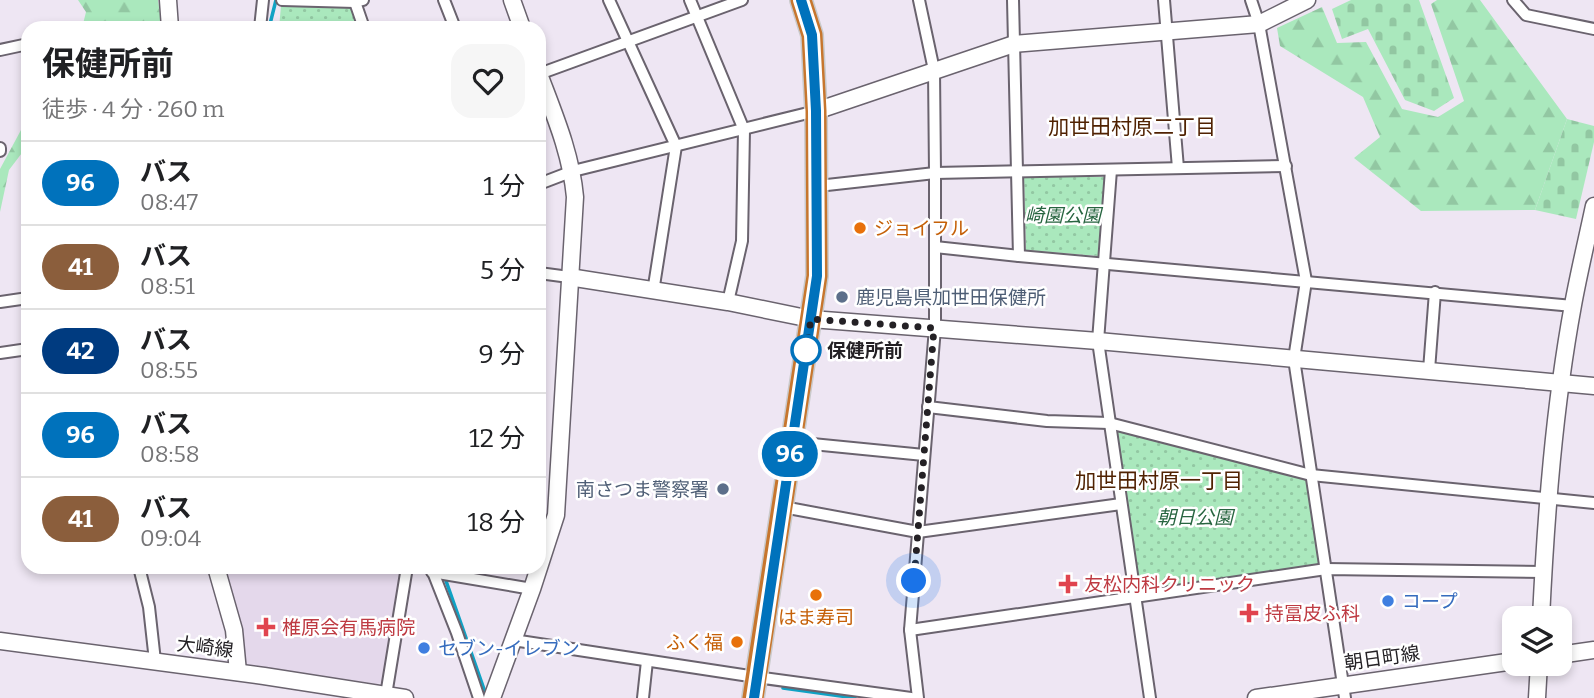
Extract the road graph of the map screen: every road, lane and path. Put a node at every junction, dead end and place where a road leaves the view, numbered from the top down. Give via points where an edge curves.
1 (168, 0) edge
2 (263, 0) edge
3 (282, 0) edge
4 (444, 0) edge
5 (512, 0) edge
6 (609, 0) edge
7 (690, 0) edge
8 (742, 0) edge
9 (801, 0) edge
10 (919, 0) edge
11 (1013, 0) edge
12 (1164, 0) edge
13 (1251, 0) edge
14 (1307, 0) edge
15 (1513, 0) edge
16 (359, 1) edge
17 (695, 16) junction
18 (170, 21) edge
19 (261, 21) edge
20 (363, 21) edge
21 (452, 21) edge
22 (520, 21) edge
23 (1259, 24) junction
24 (1594, 29) edge
25 (1167, 31) junction
26 (628, 42) junction
27 (1014, 44) junction
28 (21, 46) edge
29 (0, 50) edge
30 (934, 70) junction
31 (546, 71) edge
32 (546, 93) edge
33 (816, 111) junction
34 (744, 130) junction
35 (676, 146) junction
36 (1286, 166) junction
37 (1178, 168) junction
38 (1111, 170) junction
39 (573, 171) junction
40 (1018, 172) junction
41 (935, 173) junction
42 (546, 181) edge
43 (818, 186) junction
44 (1594, 206) edge
45 (935, 247) junction
46 (1019, 256) junction
47 (1103, 264) junction
48 (546, 274) edge
49 (569, 277) junction
50 (1306, 281) junction
51 (653, 292) junction
52 (1435, 292) junction
53 (21, 299) edge
54 (0, 302) edge
55 (728, 302) junction
56 (1573, 306) junction
57 (811, 319) junction
58 (934, 328) junction
59 (1098, 341) junction
60 (21, 350) edge
61 (0, 353) edge
62 (1294, 359) junction
63 (1429, 370) junction
64 (1562, 383) junction
65 (1594, 386) edge
66 (928, 407) junction
67 (1109, 423) junction
68 (792, 442) junction
69 (924, 455) junction
70 (1311, 475) junction
71 (1549, 499) junction
72 (1121, 503) junction
73 (1594, 503) edge
74 (783, 508) junction
75 (918, 532) junction
76 (546, 546) edge
77 (1326, 569) junction
78 (1544, 572) junction
79 (141, 574) edge
80 (218, 574) edge
81 (406, 574) edge
82 (433, 574) edge
83 (446, 574) edge
84 (537, 574) edge
85 (532, 589) junction
86 (1136, 596) junction
87 (1543, 606) edge
88 (910, 630) junction
89 (513, 640) junction
90 (0, 641) edge
91 (1594, 650) edge
92 (1572, 653) edge
93 (647, 661) junction
94 (155, 662) junction
95 (1502, 663) edge
96 (238, 672) junction
97 (1538, 676) edge
98 (755, 688) edge
99 (1344, 692) edge
100 (386, 697) edge
101 (405, 698) edge
102 (479, 698) edge
103 (492, 698) edge
104 (643, 698) edge
105 (911, 698) edge
106 (918, 698) edge
107 (1150, 698) edge
108 (1256, 698) edge
109 (1537, 698) edge

1 - 18 street
2 - 19 street
3 - 16 street
4 - 21 street
5 - 22 street
6 - 26 street
7 - 17 street
8 - 17 street
9 - 33 highway via 812,35
10 - 30 street
11 - 27 street
12 - 25 street
13 - 23 street
14 - 23 street
15 - 24 street via 1526,15
16 - 20 street
17 - 26 street
17 - 34 street
23 - 25 street
23 - 36 street
25 - 27 street
25 - 37 street
26 - 31 street
26 - 35 street
27 - 30 street
27 - 40 street
28 - 29 street
30 - 33 street
30 - 41 street
32 - 39 street
33 - 34 street
33 - 43 highway
34 - 35 street
34 - 55 street via 742,241
35 - 39 street
35 - 51 street
36 - 37 street
36 - 50 street
37 - 38 street
38 - 40 street
38 - 47 street
39 - 42 street
39 - 49 street
40 - 41 street
40 - 46 street
41 - 43 street
41 - 45 street
43 - 57 highway via 817,276
44 - 56 street
45 - 46 street
45 - 58 street
46 - 47 street
47 - 50 street
47 - 59 street
48 - 49 street
49 - 51 street
49 - 76 street via 556,515
50 - 52 street
50 - 62 street
51 - 55 street
52 - 56 street
52 - 63 street
53 - 54 street
55 - 57 street
56 - 64 street
57 - 58 street
57 - 68 highway
58 - 59 street
58 - 66 street
59 - 62 street
59 - 67 street
60 - 61 street
62 - 63 street
62 - 70 street
63 - 64 street
64 - 65 street
64 - 71 street
66 - 67 street
66 - 69 street
67 - 70 street
67 - 72 street
68 - 69 street
68 - 74 highway
69 - 75 street
70 - 71 street
70 - 77 street
71 - 73 street
71 - 78 street
72 - 75 street
72 - 86 street
74 - 75 street
74 - 98 highway
75 - 88 street
77 - 78 street
77 - 86 street
77 - 99 street
78 - 87 street
79 - 94 street
80 - 96 street via 234,630
81 - 100 street
82 - 102 street
83 - 85 street
84 - 85 street
85 - 89 street
86 - 88 street
86 - 107 street
88 - 106 street
89 - 93 street
89 - 103 street
90 - 94 street, 大崎線
91 - 92 street
93 - 98 street
93 - 104 street
94 - 96 street, 大崎線
95 - 99 street, 朝日町線
96 - 100 street, 大崎線
97 - 109 street
98 - 105 street
99 - 108 street, 朝日町線
100 - 101 street, 大崎線

